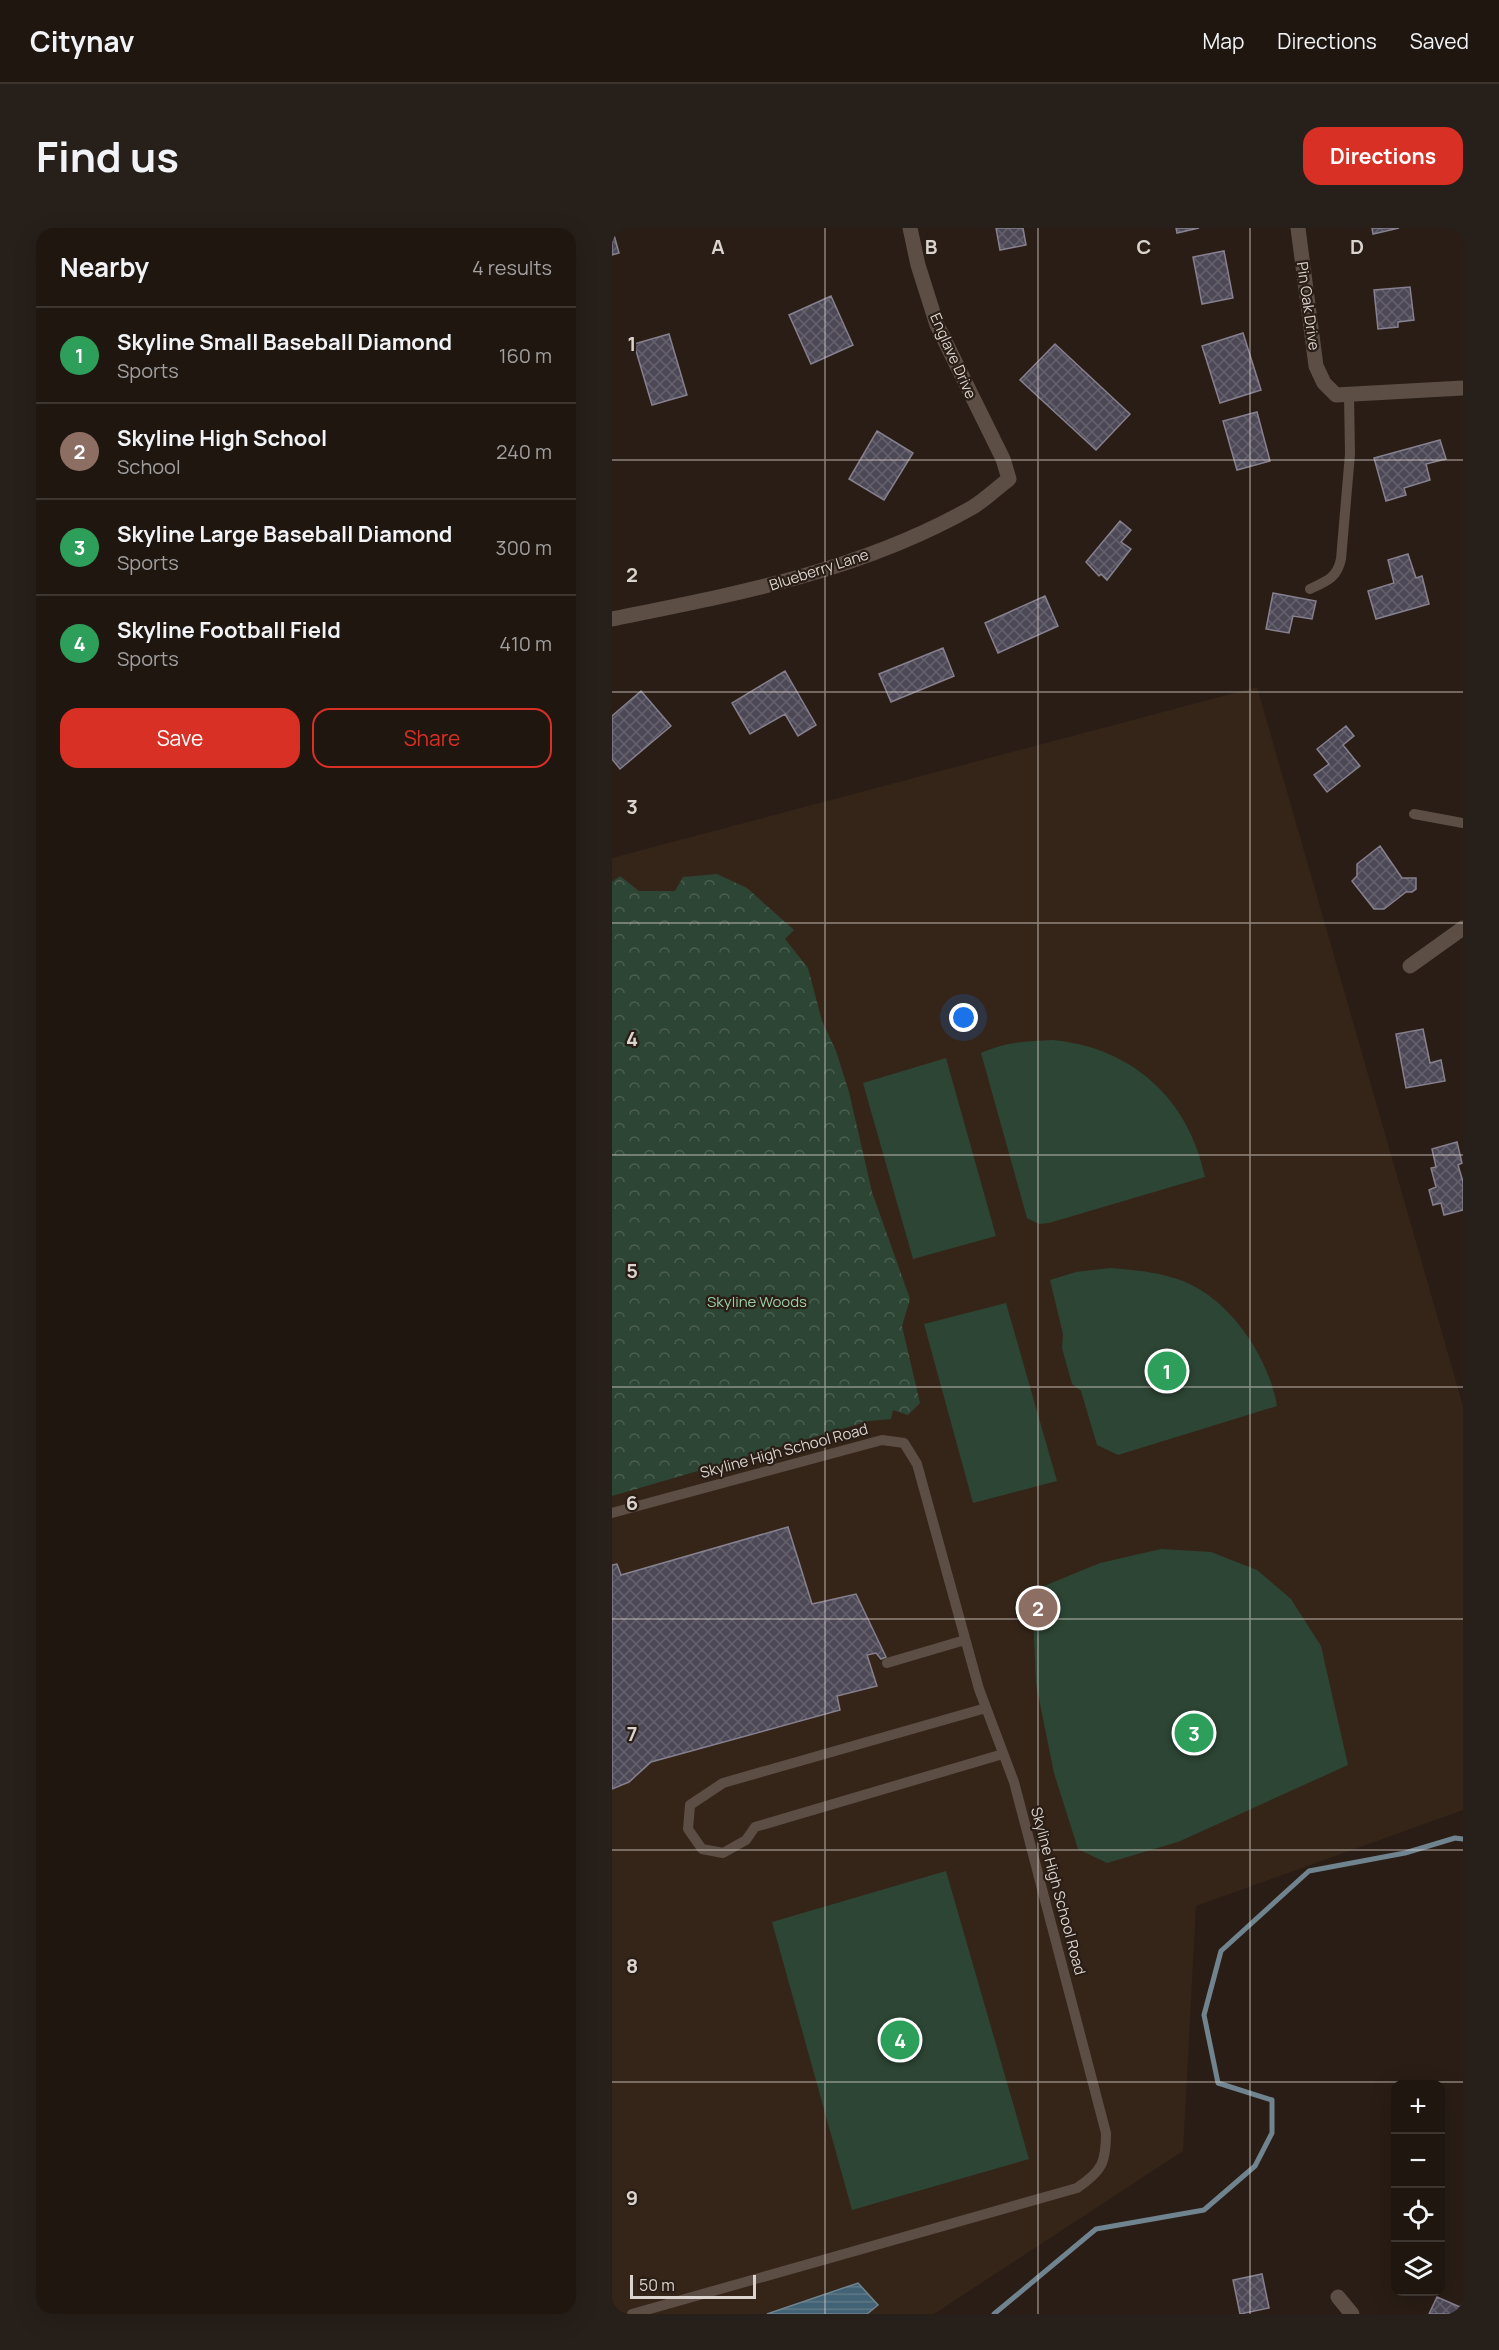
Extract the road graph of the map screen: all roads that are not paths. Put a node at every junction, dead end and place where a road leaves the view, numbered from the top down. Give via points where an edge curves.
1 (910, 228) edge
2 (1298, 228) edge
3 (1463, 388) edge
4 (1349, 395) junction
5 (1009, 479) joint
6 (1310, 589) dead end
7 (612, 619) edge
8 (1414, 814) dead end
9 (1463, 823) edge
10 (1462, 932) edge
11 (1410, 966) dead end
12 (612, 1512) edge
13 (965, 1640) junction
14 (887, 1663) dead end
15 (986, 1708) junction
16 (1003, 1754) junction
17 (1338, 2297) dead end
18 (632, 2314) edge
19 (1352, 2314) edge

1 - 5 street, Englave Drive via 937,325 1003,459
2 - 4 street, Pin Oak Drive via 1316,366 1324,383 1336,395
3 - 4 street
4 - 6 lane via 1350,454 1341,559 1332,578
5 - 7 street, Blueberry Lane via 974,506 899,544 836,567 762,588
8 - 9 lane
10 - 11 street
12 - 13 lane, Skyline High School Road via 882,1440 904,1443 916,1464
13 - 14 lane
13 - 15 lane, Skyline High School Road
15 - 16 lane, Skyline High School Road
15 - 16 lane via 723,1783 690,1805 688,1829 702,1849 723,1853 746,1840 755,1827
16 - 18 lane, Skyline High School Road via 1014,1782 1106,2133 1106,2155 1095,2176 1077,2188
17 - 19 street

